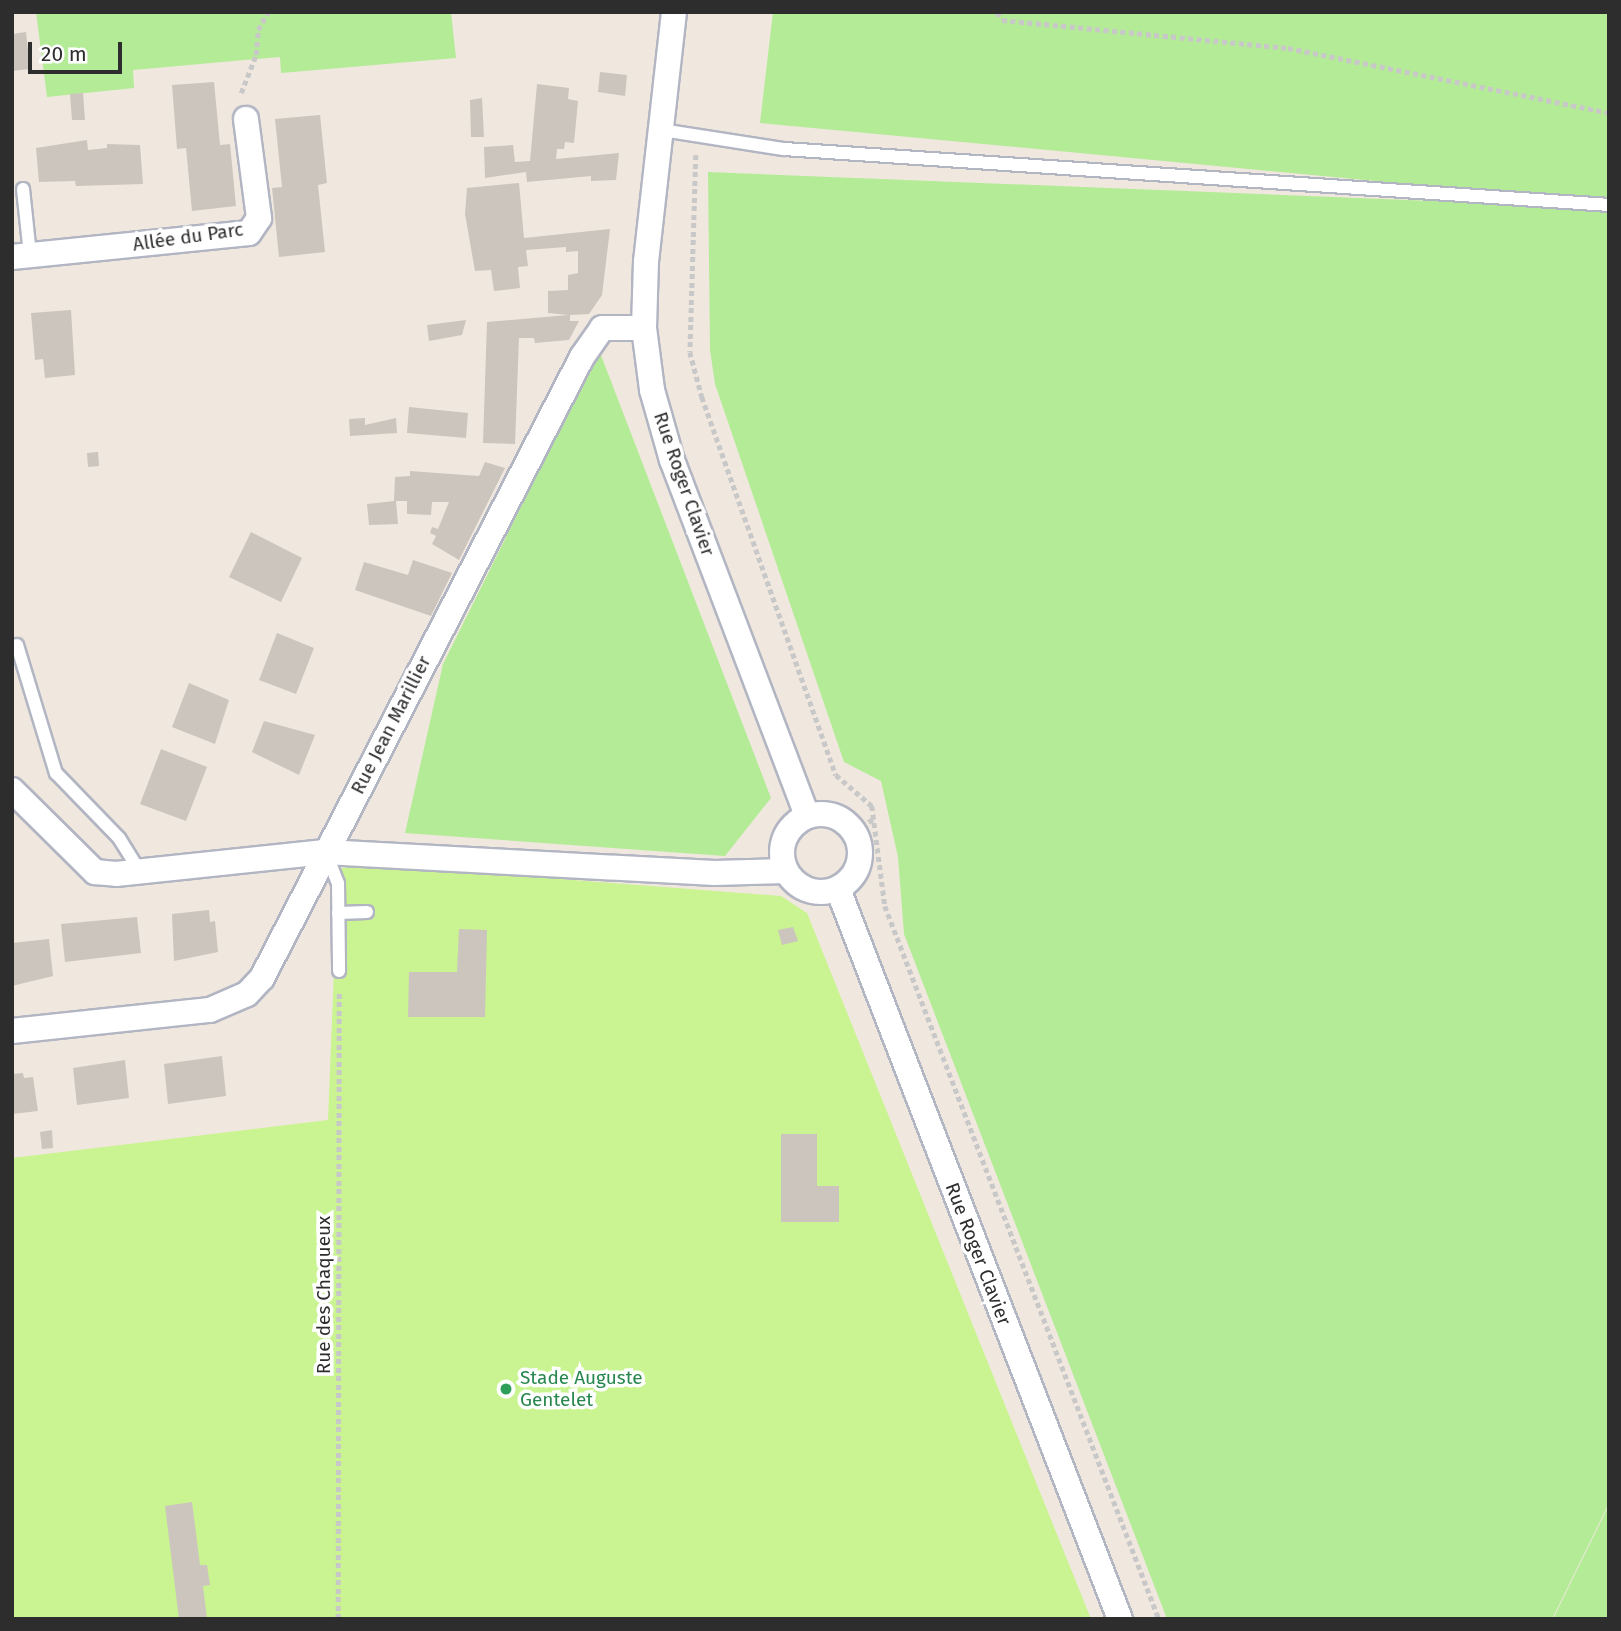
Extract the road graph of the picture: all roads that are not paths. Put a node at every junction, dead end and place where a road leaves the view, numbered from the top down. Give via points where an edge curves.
1 (674, 12) edge
2 (246, 119) road end
3 (662, 130) junction
4 (23, 189) dead end
5 (1609, 205) edge
6 (21, 256) edge
7 (644, 328) junction
8 (17, 645) dead end
9 (12, 790) edge
10 (807, 815) junction
11 (325, 852) junction
12 (786, 871) junction
13 (140, 872) junction
14 (838, 889) junction
15 (367, 912) dead end
16 (338, 913) junction
17 (339, 971) road end
18 (12, 1031) edge
19 (1120, 1619) edge

1 - 3 street, Rue Roger Clavier
2 - 6 street, Allée du Parc via 259,218 249,233
3 - 5 lane via 784,149
3 - 7 street, Rue Roger Clavier via 646,261
4 - 6 lane
7 - 10 street, Rue Roger Clavier via 652,390 672,460
7 - 11 street, Rue Jean Marillier via 602,328 582,357
8 - 13 lane via 56,773 119,838
9 - 13 street via 95,872
10 - 12 street via 786,833 782,857
10 - 14 street via 840,817 864,825 859,866
11 - 12 street via 714,873
11 - 13 street
11 - 16 lane via 338,883
11 - 18 street via 262,978 247,994 210,1010
12 - 14 street via 804,888 821,893
14 - 19 street, Rue Roger Clavier
15 - 16 lane
16 - 17 lane

